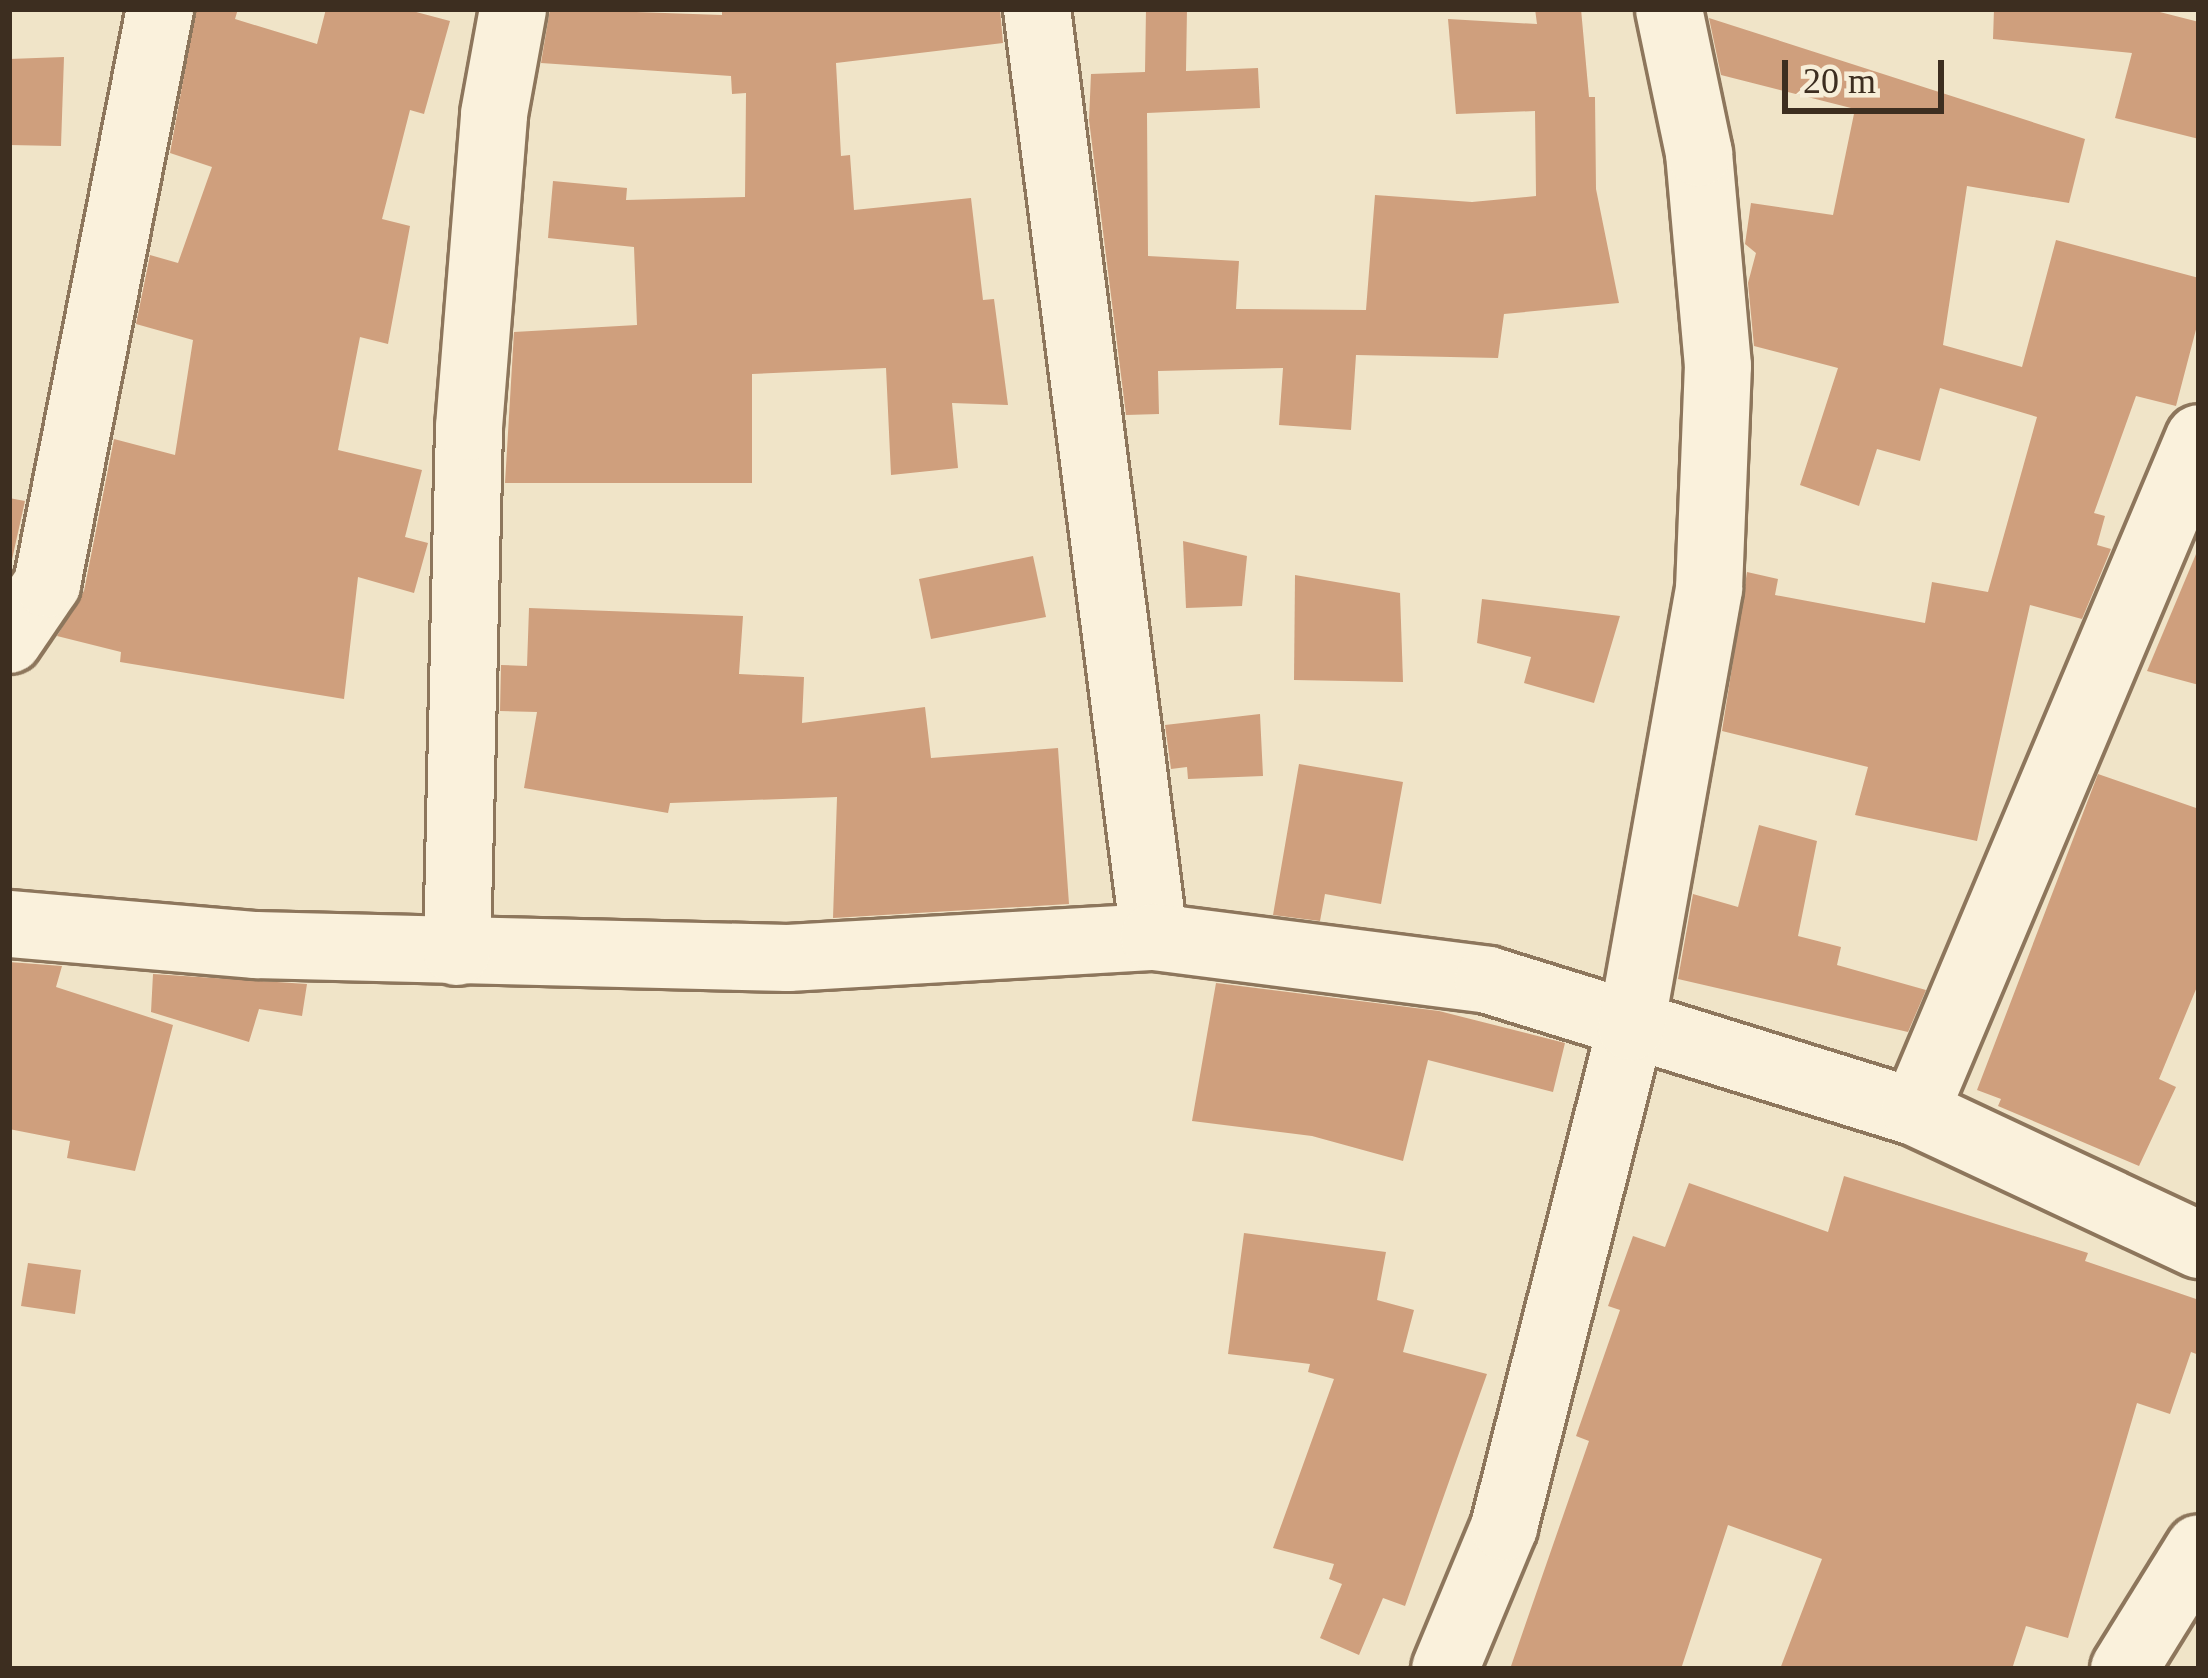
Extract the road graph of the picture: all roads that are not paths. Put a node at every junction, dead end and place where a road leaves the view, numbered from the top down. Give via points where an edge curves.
1 (160, 9) edge
2 (513, 9) edge
3 (1037, 9) edge
4 (1670, 9) edge
5 (2199, 438) edge
6 (9, 640) edge
7 (9, 924) edge
8 (1154, 937) junction
9 (458, 952) junction
10 (1631, 1027) junction
11 (1915, 1112) junction
12 (2199, 1245) edge
13 (2199, 1548) edge
14 (1445, 1669) edge
15 (2124, 1669) edge

1 - 6 street via 47,584
2 - 9 street via 494,114 469,427
3 - 8 street
4 - 10 street via 1699,153 1718,366 1709,590
5 - 11 street
7 - 9 street
8 - 9 street via 788,958
8 - 10 street via 1487,980
10 - 11 street
10 - 14 street via 1504,1527
11 - 12 street
13 - 15 street

